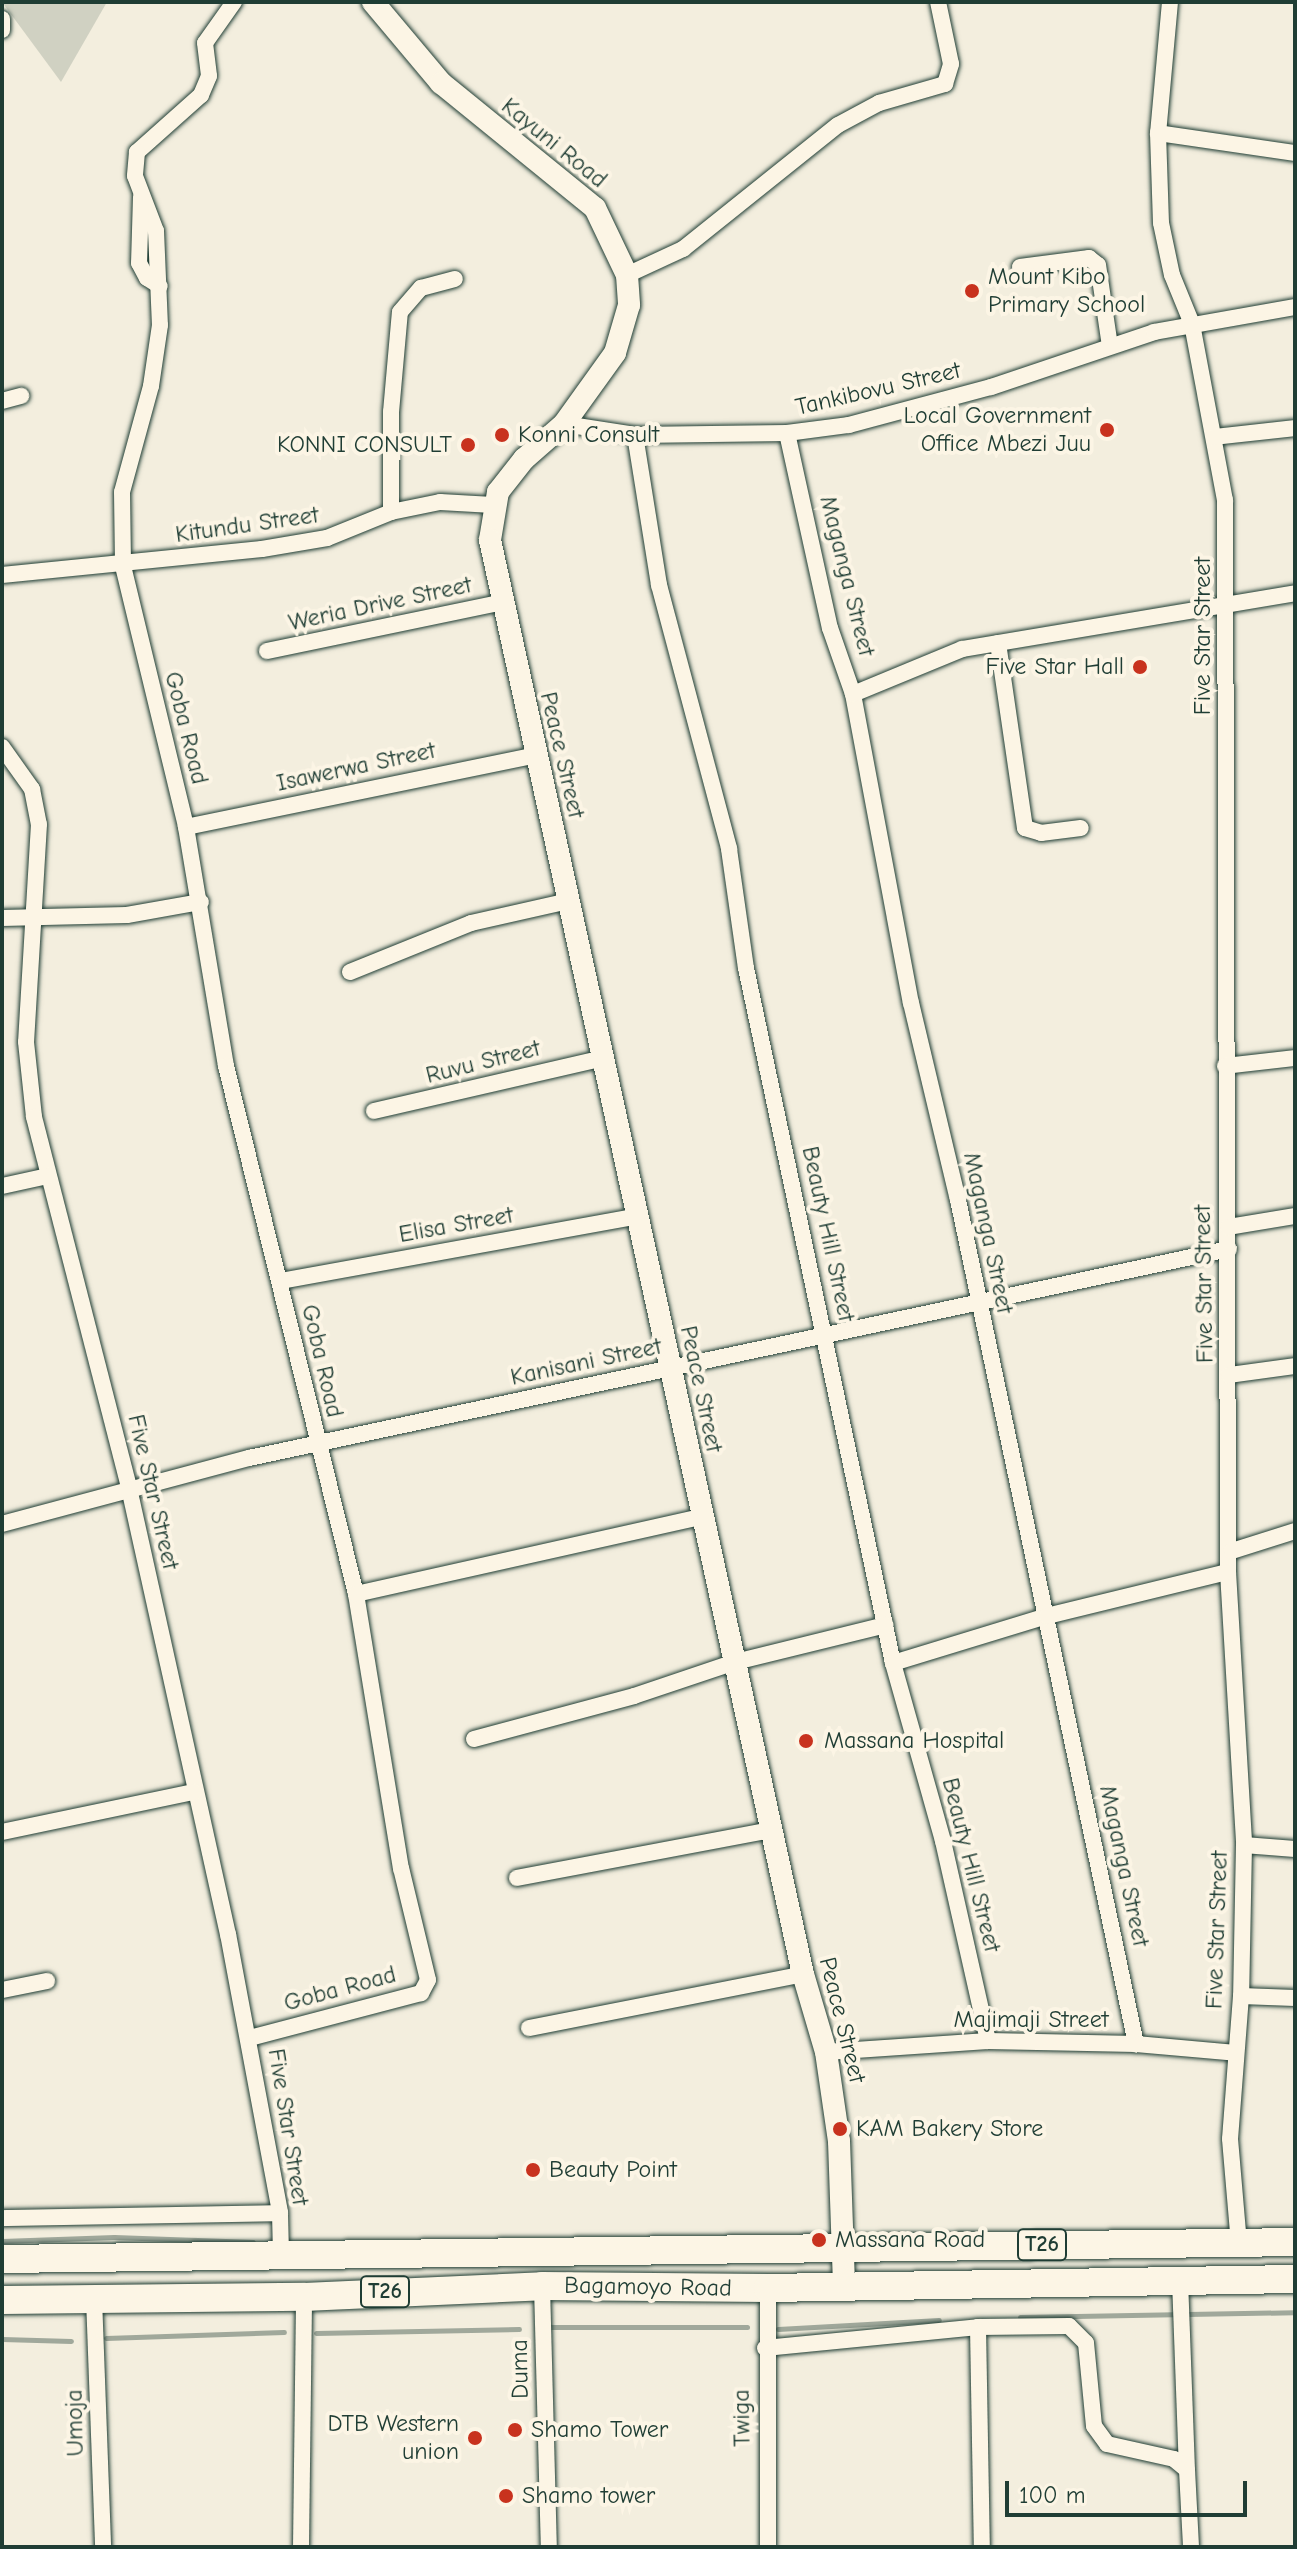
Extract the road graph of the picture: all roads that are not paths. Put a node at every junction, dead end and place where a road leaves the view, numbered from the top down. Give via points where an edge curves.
1 (234, 2) edge
2 (373, 2) edge
3 (938, 2) edge
4 (1170, 2) edge
5 (2, 19) edge
6 (2, 30) edge
7 (1158, 133) junction
8 (1295, 153) edge
9 (1020, 267) dead end
10 (627, 275) junction
11 (455, 279) dead end
12 (1295, 307) edge
13 (1192, 324) junction
14 (1110, 346) junction
15 (21, 396) dead end
16 (2, 401) edge
17 (564, 424) junction
18 (1295, 428) edge
19 (787, 433) junction
20 (635, 435) junction
21 (1214, 437) junction
22 (493, 505) junction
23 (391, 512) junction
24 (123, 566) junction
25 (2, 575) edge
26 (1295, 593) edge
27 (503, 602) junction
28 (1224, 608) junction
29 (998, 643) junction
30 (267, 651) dead end
31 (853, 694) junction
32 (2, 747) edge
33 (536, 755) junction
34 (186, 827) junction
35 (1081, 828) dead end
36 (569, 901) junction
37 (201, 902) junction
38 (2, 918) edge
39 (35, 919) junction
40 (350, 972) dead end
41 (603, 1058) junction
42 (1295, 1058) edge
43 (1225, 1066) junction
44 (374, 1111) dead end
45 (48, 1176) junction
46 (2, 1186) edge
47 (640, 1216) junction
48 (1295, 1216) edge
49 (1228, 1227) junction
50 (1229, 1249) junction
51 (281, 1281) junction
52 (978, 1305) junction
53 (826, 1337) junction
54 (1295, 1366) edge
55 (670, 1368) junction
56 (1229, 1375) junction
57 (318, 1446) junction
58 (129, 1488) junction
59 (701, 1517) junction
60 (2, 1524) edge
61 (1295, 1531) edge
62 (1232, 1551) junction
63 (1228, 1572) junction
64 (356, 1594) junction
65 (1047, 1616) junction
66 (886, 1625) junction
67 (735, 1662) junction
68 (893, 1663) junction
69 (474, 1739) dead end
70 (194, 1792) junction
71 (771, 1830) junction
72 (2, 1832) edge
73 (1244, 1845) junction
74 (1295, 1849) edge
75 (517, 1878) dead end
76 (803, 1974) junction
77 (47, 1981) dead end
78 (2, 1990) edge
79 (1241, 1996) junction
80 (1295, 1998) edge
81 (529, 2028) dead end
82 (249, 2038) junction
83 (988, 2041) junction
84 (1136, 2044) junction
85 (826, 2052) junction
86 (1236, 2053) junction
87 (280, 2213) junction
88 (2, 2218) edge
89 (1295, 2242) edge
90 (1239, 2245) junction
91 (844, 2250) junction
92 (281, 2255) junction
93 (2, 2259) edge
94 (1295, 2279) edge
95 (1180, 2280) junction
96 (844, 2285) junction
97 (542, 2286) junction
98 (768, 2288) junction
99 (304, 2297) junction
100 (94, 2298) junction
101 (2, 2300) edge
102 (978, 2327) junction
103 (765, 2348) junction
104 (1187, 2470) junction
105 (103, 2547) edge
106 (301, 2547) edge
107 (549, 2547) edge
108 (768, 2547) edge
109 (982, 2547) edge
110 (1191, 2547) edge

1 - 24 street, Goba Road via 205,43 209,76 201,95 137,152 141,196 156,231 160,286 157,353 122,492
2 - 10 street, Kayuni Road via 441,83 595,208
3 - 10 street via 951,64 945,84 879,103 838,125 683,249
4 - 7 street, Five Star Street
5 - 6 street
7 - 8 street
7 - 13 street, Five Star Street via 1161,223 1172,275
9 - 14 street via 1089,258 1098,265
10 - 17 street, Kayuni Road via 629,305 615,353
11 - 23 street via 421,288 400,312 391,412
12 - 13 street, Tankibovu Street
13 - 14 street, Tankibovu Street
13 - 21 street, Five Star Street
14 - 19 street, Tankibovu Street via 924,406
15 - 16 street
17 - 20 street, Tankibovu Street
17 - 22 street, Kayuni Road via 524,459
18 - 21 street
19 - 20 street, Tankibovu Street
19 - 31 street, Maganga Street via 830,628
20 - 53 street, Beauty Hill Street via 659,585 729,849 746,968
21 - 28 street, Five Star Street via 1225,500
22 - 23 street, Kitundu Street via 440,502
22 - 27 street, Peace Street via 490,540
23 - 24 street, Kitundu Street via 327,538
24 - 25 street, Kitundu Street
24 - 34 street, Goba Road
26 - 28 street
27 - 30 street, Weria Drive Street
27 - 33 street, Peace Street
28 - 29 street
28 - 43 street, Five Star Street
29 - 31 street via 931,660
29 - 35 street via 1025,828 1041,833
31 - 52 street, Maganga Street via 911,1003
32 - 39 street, Five Star Street via 32,789 39,824
33 - 34 street, Isawerwa Street
33 - 36 street, Peace Street
34 - 37 street, Goba Road
36 - 40 street via 471,923
36 - 41 street, Peace Street
37 - 39 street via 127,915
37 - 51 street, Goba Road via 226,1066
38 - 39 street
39 - 45 street, Five Star Street via 26,1042 34,1117
41 - 44 street, Ruvu Street
41 - 47 street, Peace Street
42 - 43 street
43 - 49 street, Five Star Street
45 - 46 street
45 - 58 street, Five Star Street
47 - 51 street, Elisa Street
47 - 55 street, Peace Street
48 - 49 street
49 - 50 street, Five Star Street
50 - 52 street, Kanisani Street
50 - 56 street, Five Star Street
51 - 57 street, Goba Road
52 - 53 street, Kanisani Street
52 - 65 street, Maganga Street
53 - 55 street, Kanisani Street
53 - 66 street, Beauty Hill Street
54 - 56 street
55 - 57 street, Kanisani Street
55 - 59 street, Peace Street
56 - 62 street, Five Star Street
57 - 58 street, Kanisani Street
57 - 64 street, Goba Road
58 - 60 street, Kanisani Street
58 - 70 street, Five Star Street
59 - 64 street
59 - 67 street, Peace Street
61 - 62 street
62 - 63 street, Five Star Street
63 - 65 street
63 - 73 street, Five Star Street
64 - 82 street, Goba Road via 401,1868 428,1980 421,1993
65 - 68 street
65 - 84 street, Maganga Street
66 - 67 street
66 - 68 street, Beauty Hill Street
67 - 69 street via 634,1696
67 - 71 street, Peace Street
68 - 83 street, Beauty Hill Street via 943,1841
70 - 72 street
70 - 82 street, Five Star Street
71 - 75 street
71 - 76 street, Peace Street
73 - 74 street
73 - 79 street, Five Star Street
76 - 81 street
76 - 85 street, Peace Street
77 - 78 street
79 - 80 street
79 - 86 street, Five Star Street
82 - 87 street, Five Star Street
83 - 84 street, Majimaji Street
83 - 85 street, Majimaji Street
84 - 86 street, Majimaji Street
85 - 91 street, Peace Street via 836,2103
86 - 90 street, Five Star Street via 1230,2139
87 - 88 street
87 - 92 street, Five Star Street
89 - 90 highway, Bagamoyo Road / T26
90 - 91 highway, Bagamoyo Road / T26
91 - 92 highway, Bagamoyo Road / T26
91 - 96 street, Peace Street
92 - 93 highway, Bagamoyo Road / T26
94 - 95 highway, Bagamoyo Road / T26
95 - 96 highway, Bagamoyo Road / T26
95 - 104 street
96 - 98 highway, Bagamoyo Road / T26
97 - 98 highway, Bagamoyo Road / T26
97 - 99 highway, Bagamoyo Road / T26
97 - 107 street, Duma
98 - 103 street, Twiga
99 - 100 highway, Bagamoyo Road / T26
99 - 106 street
100 - 101 highway, Bagamoyo Road / T26
100 - 105 street, Umoja
102 - 103 street
102 - 104 street via 1069,2326 1081,2333 1092,2372 1094,2426 1107,2444 1174,2459
102 - 109 street
103 - 108 street, Twiga
104 - 110 street

